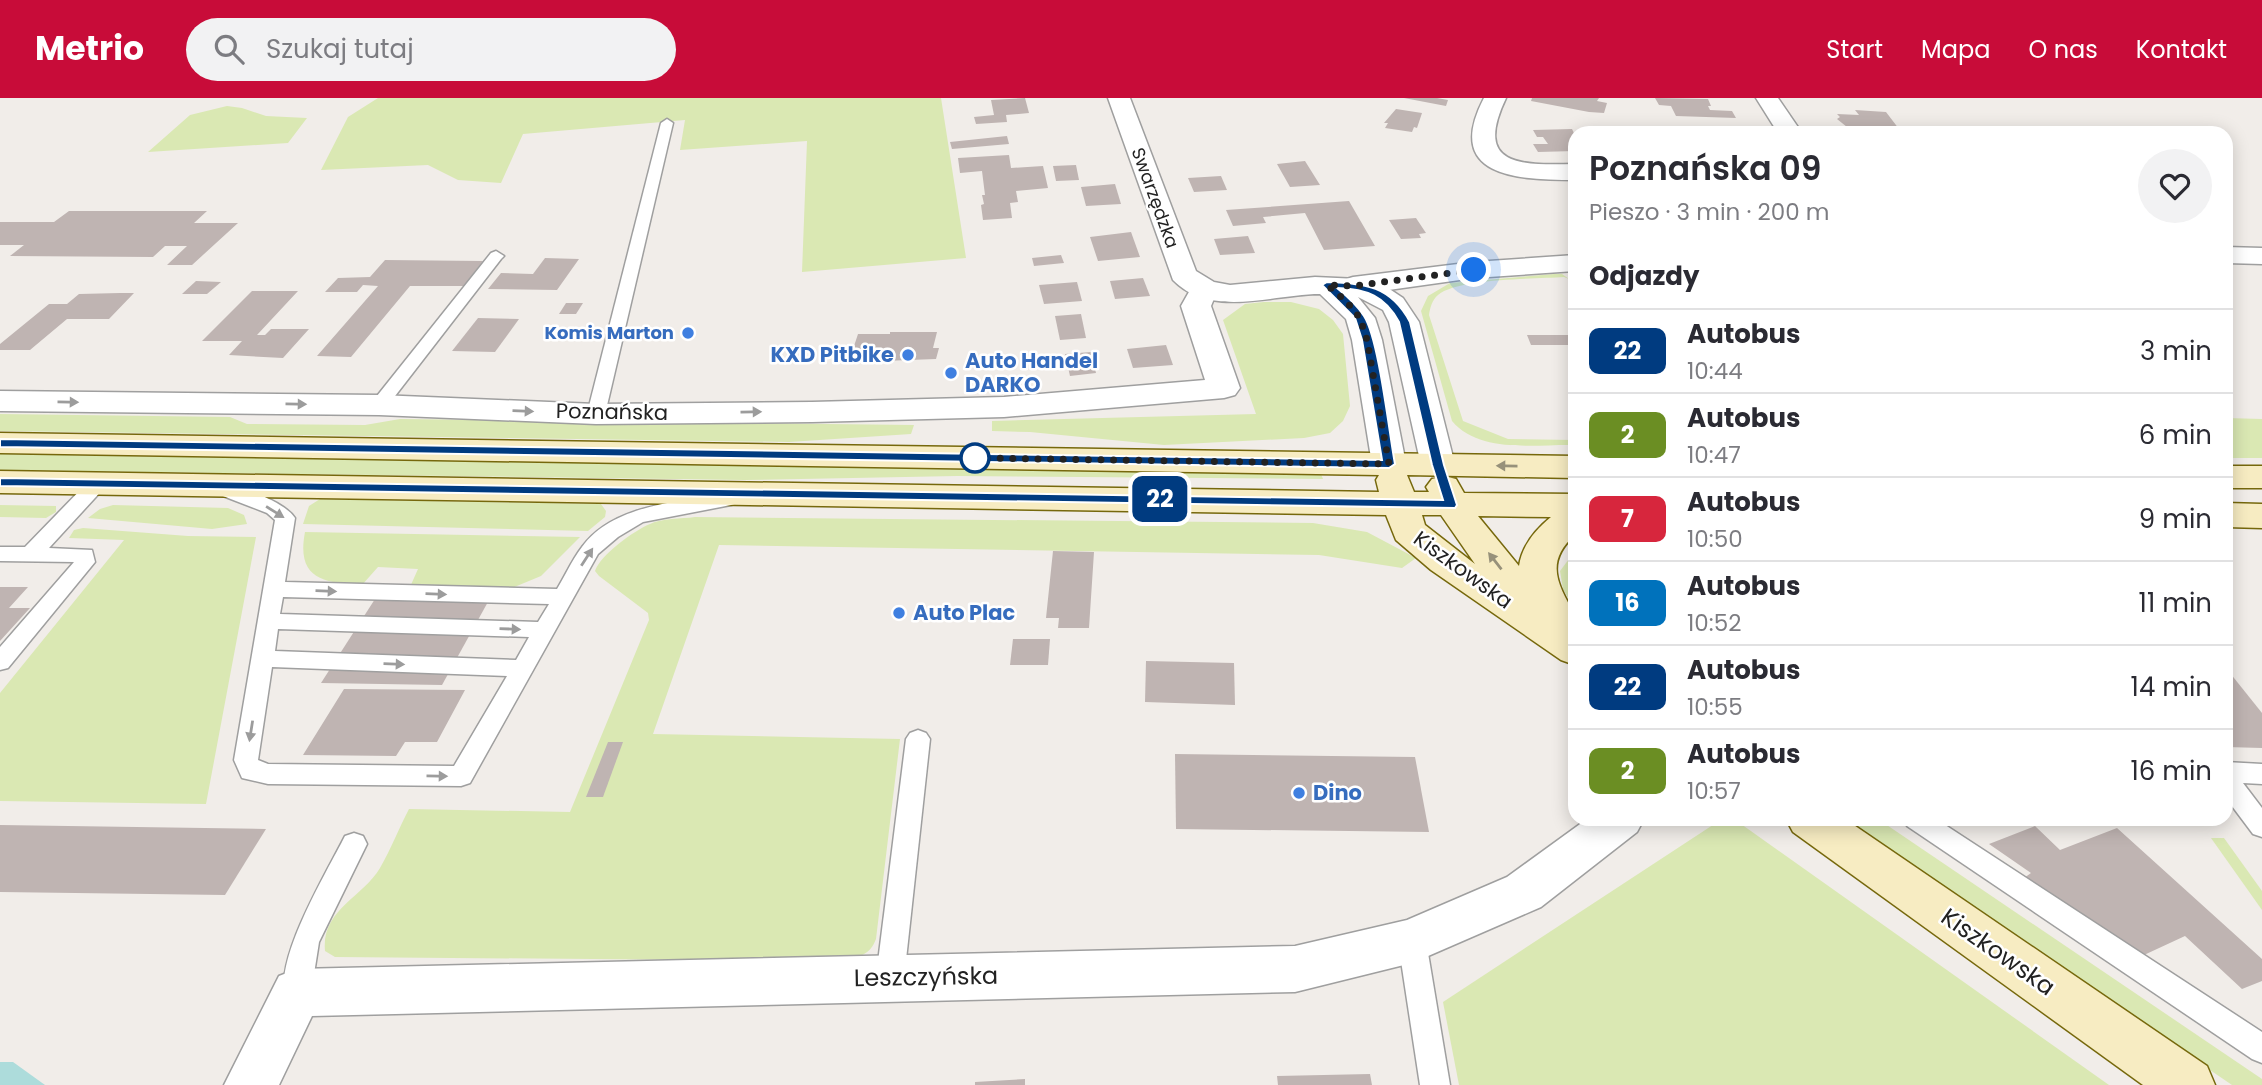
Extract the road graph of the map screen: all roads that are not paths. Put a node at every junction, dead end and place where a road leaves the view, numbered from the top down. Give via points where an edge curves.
1 (1119, 98) edge
2 (1495, 98) edge
3 (1767, 98) edge
4 (667, 124) dead end
5 (1785, 126) edge
6 (1568, 172) edge
7 (2233, 255) edge
8 (496, 256) dead end
9 (2262, 256) edge
10 (1568, 263) edge
11 (1340, 285) junction
12 (1204, 289) junction
13 (0, 401) edge
14 (379, 405) junction
15 (596, 414) junction
16 (0, 443) edge
17 (1389, 464) junction
18 (1438, 465) junction
19 (1568, 467) edge
20 (2233, 477) edge
21 (2262, 477) edge
22 (0, 482) edge
23 (99, 483) junction
24 (212, 485) junction
25 (762, 492) junction
26 (1399, 503) junction
27 (1450, 505) junction
28 (1568, 506) edge
29 (2233, 515) edge
30 (2262, 516) edge
31 (1568, 522) edge
32 (2233, 523) edge
33 (2262, 527) edge
34 (0, 554) edge
35 (31, 554) junction
36 (274, 589) junction
37 (564, 597) junction
38 (268, 621) junction
39 (545, 630) junction
40 (1568, 635) edge
41 (1568, 639) edge
42 (1568, 641) edge
43 (262, 659) junction
44 (0, 662) edge
45 (523, 668) junction
46 (918, 739) dead end
47 (2233, 772) edge
48 (2262, 774) edge
49 (2233, 788) edge
50 (1612, 826) edge
51 (1819, 826) edge
52 (1927, 826) edge
53 (2262, 827) edge
54 (355, 844) dead end
55 (1412, 941) junction
56 (890, 978) junction
57 (297, 993) junction
58 (2262, 1049) edge
59 (251, 1085) edge
60 (1435, 1085) edge
61 (2188, 1085) edge

1 - 12 street, Swarzędzka via 1183,274
2 - 6 street via 1482,134 1482,143 1493,159 1521,170
3 - 5 street
4 - 15 lane
7 - 9 street
8 - 14 lane
10 - 11 street
11 - 12 street via 1230,294
11 - 17 street via 1367,340
11 - 18 street via 1377,292 1395,305 1404,322
15 -> 12 street, Poznańska via 991,407 1224,388 1196,306
13 -> 14 street, Poznańska
14 -> 15 street, Poznańska
16 - 17 main road, Poznańska
17 - 18 main road, Poznańska
17 - 26 main road, Kiszkowska
19 -> 18 main road, Poznańska
18 - 27 main road
20 - 21 main road
22 - 23 main road
23 - 24 main road
23 - 35 lane
24 - 25 main road
24 -> 36 lane via 274,509 285,518
25 - 26 main road
37 -> 25 lane via 590,550 637,517
26 - 27 main road
26 - 42 main road, Kiszkowska via 1409,531 1436,554
27 - 28 main road
41 -> 27 main road, Kiszkowska via 1512,583
29 - 30 main road
31 - 40 main road via 1538,553 1537,578
32 - 33 street
34 - 35 lane
35 - 44 lane via 85,555 85,562
36 -> 37 lane
36 - 38 lane
37 - 39 lane
38 -> 39 lane
38 - 43 lane
39 - 45 lane
43 -> 45 lane
43 -> 45 lane via 246,760 251,771 268,774 461,776
46 - 56 lane
47 - 48 lane
49 - 53 lane
50 - 55 street, Leszczyńska via 1524,892
51 - 61 main road, Kiszkowska
52 - 58 lane
54 - 57 lane via 306,940
55 - 56 street, Leszczyńska via 1295,969
55 - 60 lane
56 - 57 street, Leszczyńska
57 - 59 street

